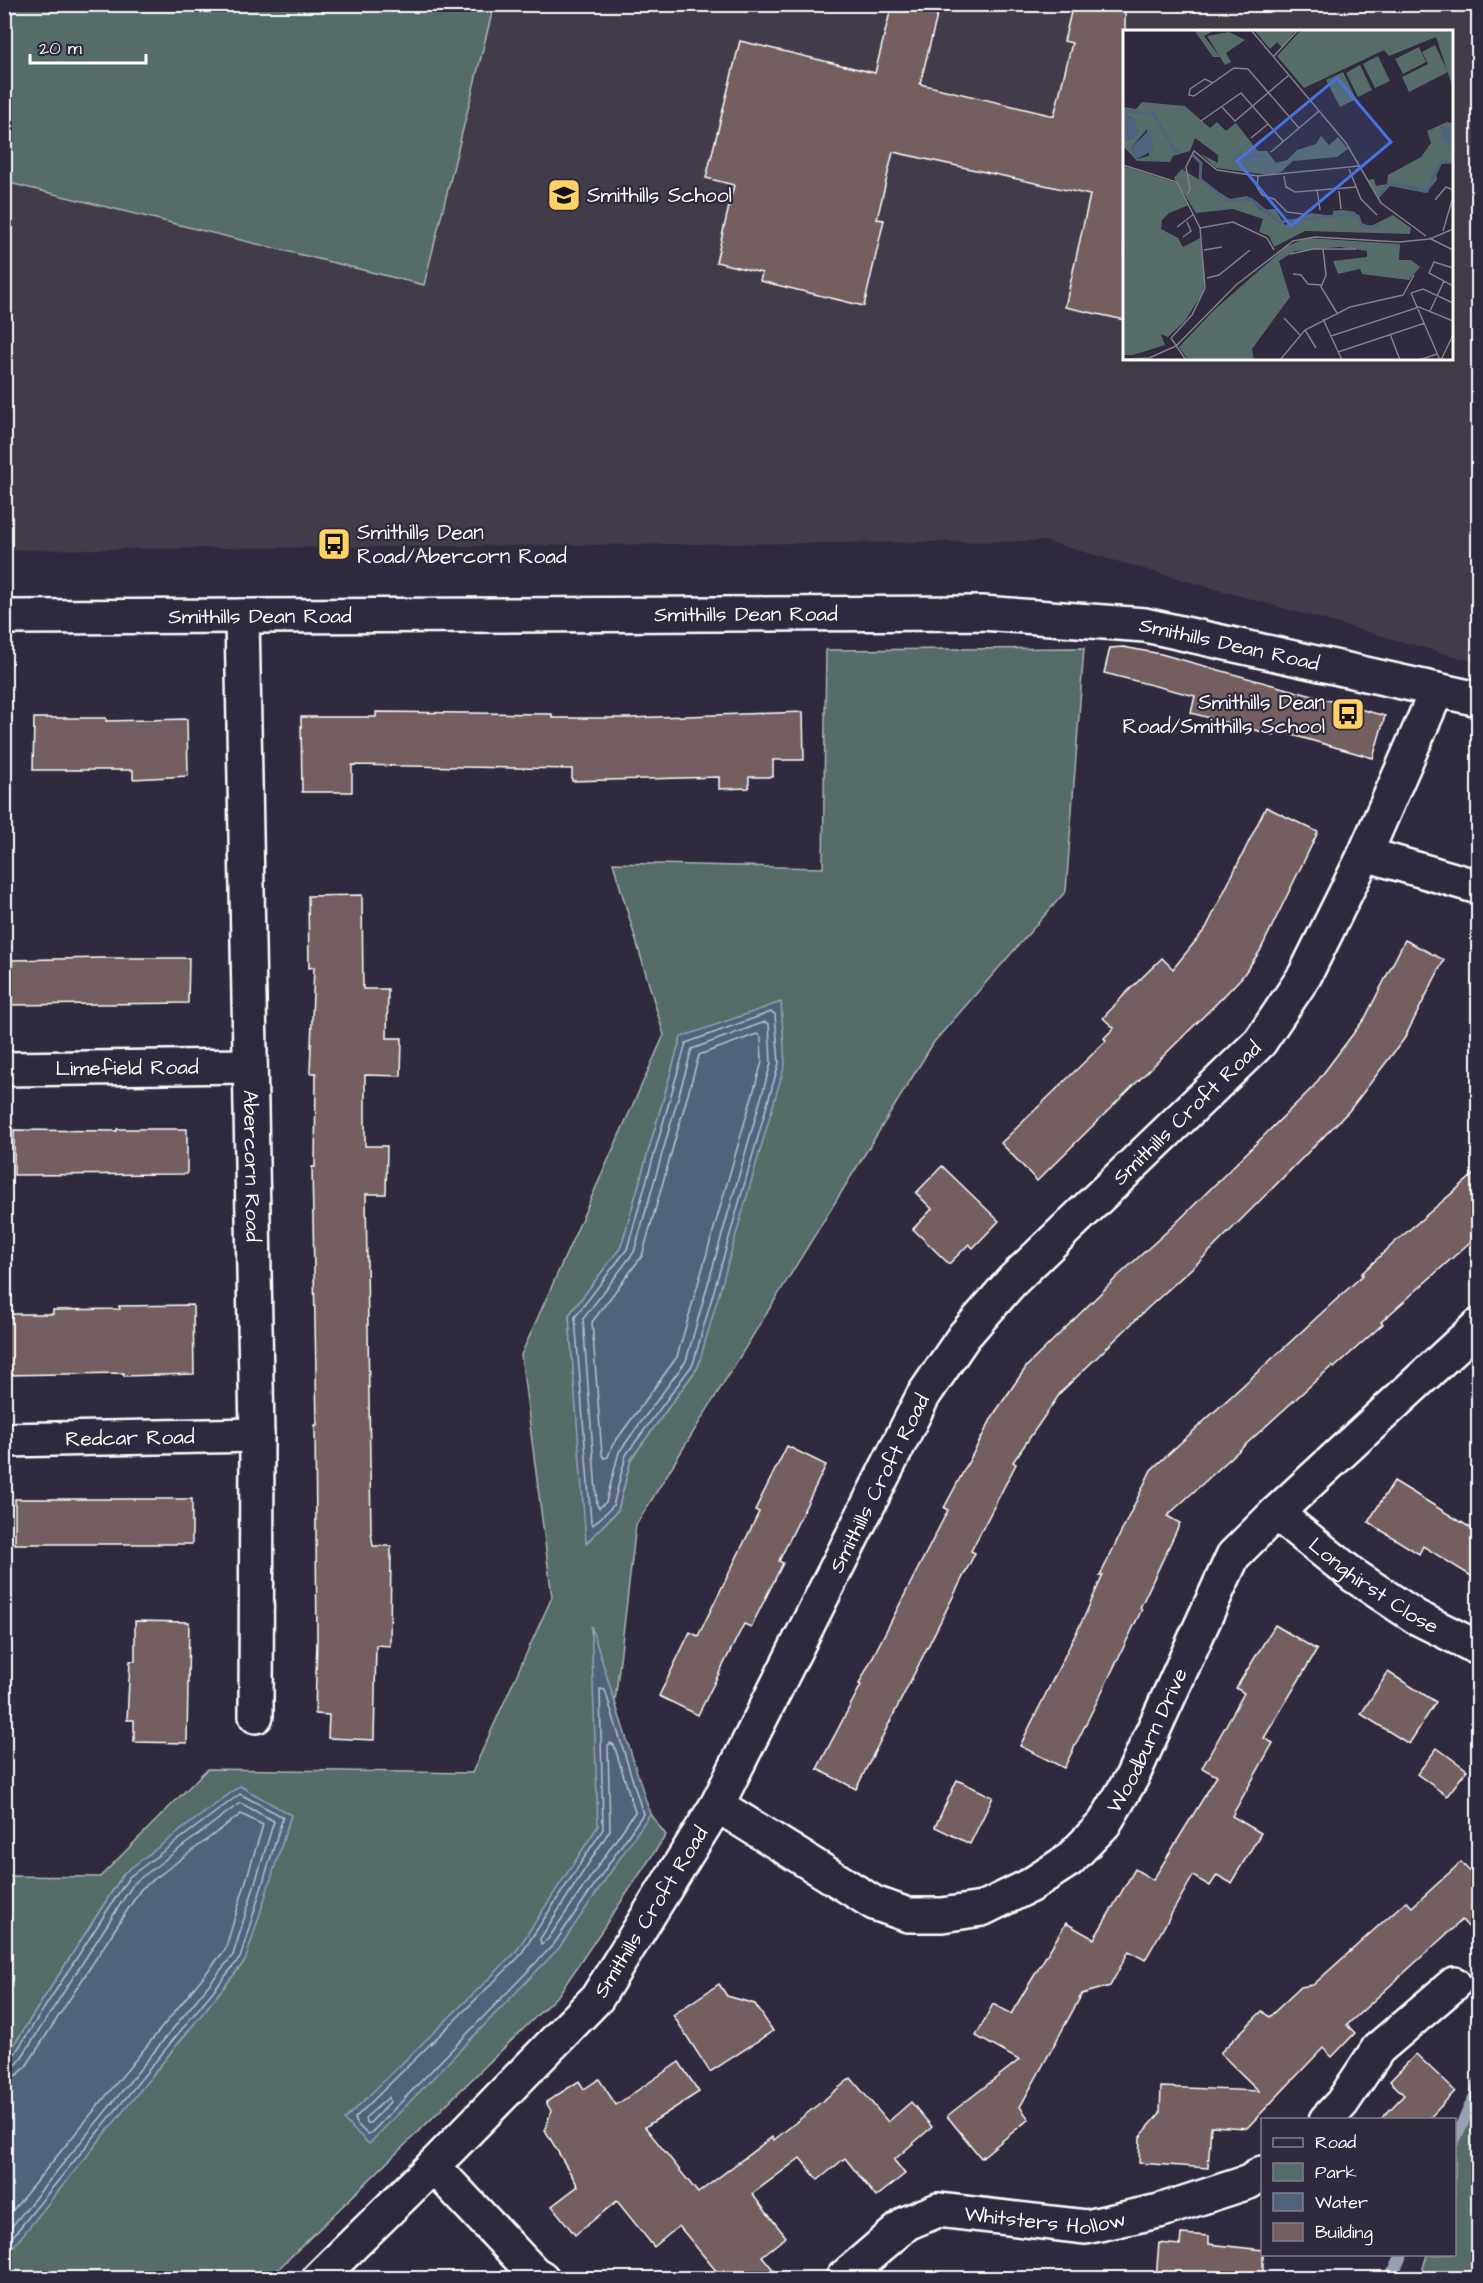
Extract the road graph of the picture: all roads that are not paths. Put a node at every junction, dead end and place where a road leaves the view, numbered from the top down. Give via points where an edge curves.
1 (242, 616) junction
2 (4, 617) edge
3 (1437, 690) junction
4 (1479, 699) edge
5 (1365, 854) junction
6 (1479, 887) edge
7 (250, 1066) junction
8 (4, 1069) edge
9 (1479, 1326) edge
10 (257, 1435) junction
11 (4, 1440) edge
12 (1276, 1513) junction
13 (1479, 1648) edge
14 (256, 1716) dead end
15 (717, 1805) junction
16 (1447, 2001) dead end
17 (1328, 2118) edge
18 (433, 2166) junction
19 (1261, 2174) edge
20 (319, 2278) edge
21 (542, 2278) edge
22 (843, 2278) edge

1 - 2 street, Smithills Dean Road
1 - 3 street, Smithills Dean Road via 982,613 1145,625
1 - 7 street, Abercorn Road
3 - 4 street, Smithills Dean Road
3 - 5 street, Smithills Croft Road
5 - 6 street
5 - 15 street, Smithills Croft Road via 1305,975 1260,1042 1012,1281 958,1344 923,1396
7 - 8 street, Limefield Road
7 - 10 street, Abercorn Road
9 - 12 street, Woodburn Drive
10 - 11 street, Redcar Road
10 - 14 street, Abercorn Road
12 - 13 street, Longhirst Close via 1353,1575 1416,1617
12 - 15 street, Woodburn Drive via 1233,1556 1132,1777 1104,1824 1069,1860 1029,1886 982,1909 908,1915 874,1903
15 - 18 street, Smithills Croft Road via 597,1998
16 - 17 street via 1378,2049
18 - 20 street, Smithills Croft Road
18 - 21 street
19 - 22 street, Whitsters Hollow via 1249,2182 1159,2211 1086,2227 938,2210 906,2223

